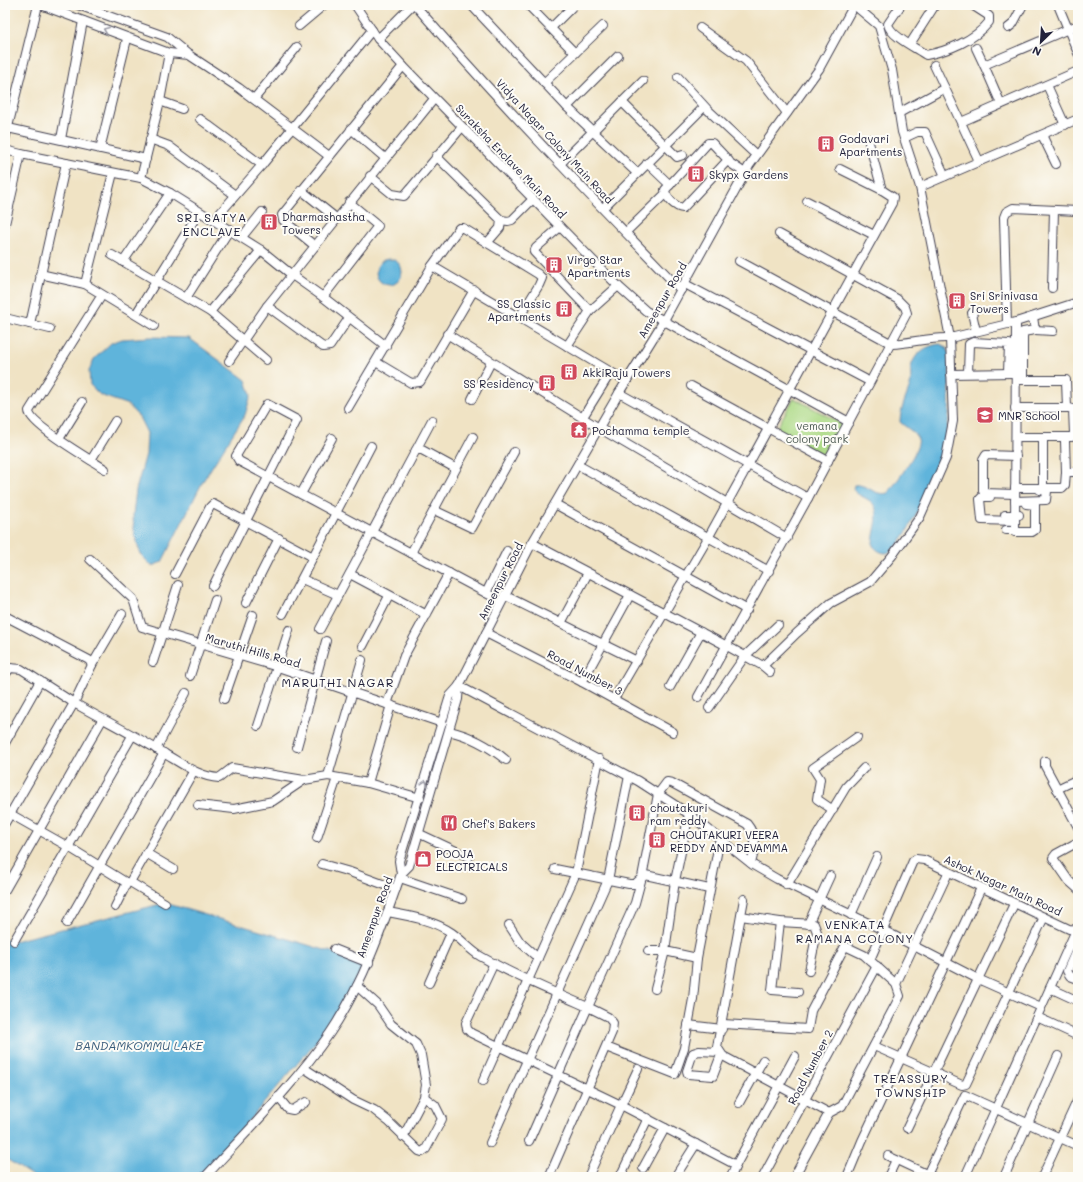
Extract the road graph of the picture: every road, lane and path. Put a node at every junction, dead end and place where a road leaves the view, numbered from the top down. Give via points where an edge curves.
1 (38, 5) edge
2 (41, 5) edge
3 (78, 5) edge
4 (324, 5) edge
5 (356, 5) edge
6 (414, 5) edge
7 (471, 5) edge
8 (528, 5) edge
9 (854, 5) edge
10 (901, 5) edge
11 (935, 5) edge
12 (972, 5) edge
13 (1023, 5) edge
14 (1058, 5) edge
15 (572, 7) dead end
16 (83, 21) junction
17 (1078, 25) edge
18 (299, 26) dead end
19 (603, 26) dead end
20 (551, 28) junction
21 (700, 28) dead end
22 (889, 28) junction
23 (1008, 28) dead end
24 (1068, 29) junction
25 (372, 30) junction
26 (881, 32) junction
27 (127, 38) junction
28 (378, 39) junction
29 (910, 44) junction
30 (297, 47) dead end
31 (976, 48) dead end
32 (169, 53) junction
33 (575, 53) junction
34 (1078, 54) edge
35 (188, 55) junction
36 (618, 56) dead end
37 (934, 65) dead end
38 (984, 65) junction
39 (403, 66) junction
40 (1078, 71) edge
41 (678, 77) dead end
42 (642, 81) dead end
43 (544, 83) junction
44 (1047, 84) junction
45 (945, 88) junction
46 (254, 99) junction
47 (434, 99) junction
48 (160, 101) junction
49 (622, 102) junction
50 (1001, 104) junction
51 (567, 107) junction
52 (704, 107) junction
53 (182, 109) dead end
54 (787, 113) junction
55 (899, 114) junction
56 (200, 119) dead end
57 (1078, 119) edge
58 (962, 122) junction
59 (1065, 125) junction
60 (462, 127) junction
61 (8, 128) junction
62 (292, 128) junction
63 (351, 130) junction
64 (593, 131) junction
65 (1042, 135) junction
66 (904, 138) junction
67 (5, 139) edge
68 (61, 139) junction
69 (150, 139) junction
70 (868, 139) dead end
71 (665, 145) junction
72 (100, 149) junction
73 (5, 150) edge
74 (21, 154) junction
75 (683, 155) dead end
76 (756, 155) junction
77 (329, 156) junction
78 (436, 156) junction
79 (385, 158) junction
80 (146, 159) junction
81 (729, 161) junction
82 (979, 161) junction
83 (66, 163) junction
84 (647, 163) junction
85 (262, 164) junction
86 (560, 164) junction
87 (1056, 164) dead end
88 (840, 169) dead end
89 (745, 172) junction
90 (113, 173) junction
91 (637, 173) junction
92 (370, 176) junction
93 (945, 176) junction
94 (141, 178) junction
95 (670, 185) junction
96 (920, 187) junction
97 (301, 190) junction
98 (882, 190) junction
99 (170, 193) junction
100 (235, 195) junction
101 (663, 196) dead end
102 (533, 199) junction
103 (807, 201) dead end
104 (349, 202) junction
105 (603, 208) junction
106 (1054, 210) junction
107 (1078, 211) edge
108 (199, 212) junction
109 (262, 212) dead end
110 (336, 218) junction
111 (214, 220) junction
112 (501, 220) junction
113 (5, 224) edge
114 (560, 227) junction
115 (230, 229) junction
116 (626, 232) junction
117 (779, 234) dead end
118 (874, 235) junction
119 (242, 237) junction
120 (487, 243) junction
121 (314, 246) junction
122 (261, 250) junction
123 (112, 255) dead end
124 (739, 261) dead end
125 (123, 262) junction
126 (432, 266) junction
127 (40, 274) junction
128 (292, 275) junction
129 (852, 275) junction
130 (157, 282) junction
131 (85, 284) junction
132 (618, 286) junction
133 (683, 287) junction
134 (1052, 288) dead end
135 (474, 290) junction
136 (102, 295) junction
137 (323, 297) junction
138 (186, 298) junction
139 (1078, 302) edge
140 (267, 306) junction
141 (590, 311) junction
142 (974, 311) dead end
143 (210, 312) junction
144 (136, 314) junction
145 (833, 314) junction
146 (1033, 317) junction
147 (5, 318) edge
148 (349, 318) junction
149 (519, 318) junction
150 (663, 322) junction
151 (1016, 322) junction
152 (30, 324) junction
153 (1007, 324) junction
154 (154, 326) dead end
155 (50, 329) dead end
156 (1035, 330) junction
157 (1053, 331) dead end
158 (976, 332) junction
159 (447, 334) junction
160 (950, 338) junction
161 (244, 341) junction
162 (892, 344) junction
163 (386, 346) junction
164 (567, 346) junction
165 (812, 351) junction
166 (266, 360) dead end
167 (229, 361) dead end
168 (376, 362) junction
169 (491, 362) junction
170 (611, 372) junction
171 (968, 373) junction
172 (951, 374) junction
173 (1015, 376) junction
174 (865, 380) dead end
175 (627, 381) junction
176 (691, 386) dead end
177 (790, 390) junction
178 (619, 393) junction
179 (472, 399) dead end
180 (82, 402) dead end
181 (348, 408) dead end
182 (1016, 408) junction
183 (1067, 408) junction
184 (583, 417) junction
185 (432, 420) dead end
186 (115, 421) dead end
187 (849, 422) junction
188 (599, 428) junction
189 (768, 428) junction
190 (473, 437) dead end
191 (1016, 437) junction
192 (332, 438) dead end
193 (59, 440) junction
194 (1043, 441) junction
195 (1066, 441) junction
196 (1078, 441) edge
197 (372, 446) dead end
198 (1018, 446) junction
199 (416, 450) junction
200 (514, 452) dead end
201 (1016, 456) junction
202 (91, 460) junction
203 (828, 461) junction
204 (578, 465) junction
205 (748, 465) junction
206 (1018, 467) junction
207 (455, 468) junction
208 (105, 469) dead end
209 (1066, 472) junction
210 (1078, 472) edge
211 (269, 477) junction
212 (1043, 488) junction
213 (301, 494) junction
214 (1017, 496) junction
215 (808, 498) junction
216 (727, 503) junction
217 (555, 504) junction
218 (434, 510) junction
219 (336, 513) junction
220 (1005, 515) dead end
221 (1016, 518) junction
222 (247, 521) junction
223 (1006, 530) dead end
224 (1016, 531) junction
225 (372, 532) junction
226 (279, 538) junction
227 (708, 538) junction
228 (787, 538) junction
229 (532, 543) junction
230 (507, 551) dead end
231 (411, 553) junction
232 (313, 557) junction
233 (90, 558) dead end
234 (769, 571) junction
235 (449, 573) junction
236 (588, 573) junction
237 (175, 574) dead end
238 (350, 574) junction
239 (686, 576) junction
240 (302, 579) junction
241 (178, 585) dead end
242 (213, 586) dead end
243 (486, 593) junction
244 (338, 595) junction
245 (630, 595) junction
246 (389, 596) junction
247 (502, 598) junction
248 (215, 600) dead end
249 (246, 603) dead end
250 (747, 610) junction
251 (122, 614) dead end
252 (284, 614) dead end
253 (664, 614) junction
254 (253, 615) dead end
255 (427, 615) junction
256 (5, 616) edge
257 (561, 623) junction
258 (778, 625) dead end
259 (320, 629) dead end
260 (289, 630) dead end
261 (701, 632) junction
262 (486, 633) junction
263 (162, 634) junction
264 (326, 641) dead end
265 (603, 644) junction
266 (200, 645) junction
267 (363, 646) dead end
268 (727, 646) junction
269 (745, 656) junction
270 (238, 657) junction
271 (362, 660) dead end
272 (637, 661) junction
273 (153, 662) dead end
274 (92, 665) junction
275 (763, 666) junction
276 (278, 667) junction
277 (770, 672) dead end
278 (5, 676) edge
279 (190, 676) dead end
280 (316, 680) junction
281 (40, 681) junction
282 (582, 682) junction
283 (459, 686) junction
284 (670, 687) dead end
285 (352, 692) junction
286 (186, 693) dead end
287 (698, 697) dead end
288 (224, 698) dead end
289 (614, 699) junction
290 (74, 703) junction
291 (389, 705) junction
292 (709, 708) dead end
293 (102, 720) junction
294 (442, 723) junction
295 (258, 726) dead end
296 (449, 731) junction
297 (673, 732) dead end
298 (132, 736) junction
299 (857, 737) dead end
300 (5, 743) edge
301 (297, 747) dead end
302 (156, 748) junction
303 (164, 753) junction
304 (506, 760) dead end
305 (599, 760) junction
306 (1045, 761) dead end
307 (864, 768) dead end
308 (193, 772) junction
309 (328, 776) junction
310 (629, 776) junction
311 (337, 778) junction
312 (1078, 779) edge
313 (304, 780) junction
314 (368, 783) junction
315 (1057, 790) junction
316 (658, 794) junction
317 (420, 798) junction
318 (198, 805) dead end
319 (833, 810) junction
320 (8, 812) edge
321 (689, 814) junction
322 (5, 823) edge
323 (412, 824) junction
324 (1078, 828) edge
325 (39, 830) junction
326 (421, 831) junction
327 (317, 838) dead end
328 (720, 838) junction
329 (1078, 842) edge
330 (67, 846) junction
331 (146, 853) junction
332 (469, 857) dead end
333 (877, 857) dead end
334 (751, 863) junction
335 (322, 864) dead end
336 (98, 866) junction
337 (173, 869) dead end
338 (555, 869) dead end
339 (576, 872) junction
340 (948, 873) junction
341 (401, 876) junction
342 (830, 876) dead end
343 (642, 877) junction
344 (608, 880) junction
345 (674, 881) junction
346 (129, 882) junction
347 (787, 885) junction
348 (981, 888) junction
349 (396, 889) junction
350 (709, 889) junction
351 (1078, 889) edge
352 (5, 890) edge
353 (462, 899) dead end
354 (744, 899) dead end
355 (818, 900) junction
356 (165, 903) dead end
357 (1014, 904) junction
358 (116, 907) dead end
359 (388, 912) junction
360 (851, 915) junction
361 (741, 916) junction
362 (1044, 917) junction
363 (780, 922) junction
364 (67, 924) dead end
365 (808, 924) junction
366 (509, 925) dead end
367 (883, 930) junction
368 (1077, 930) edge
369 (451, 933) junction
370 (14, 941) dead end
371 (1078, 946) edge
372 (915, 947) junction
373 (334, 949) dead end
374 (648, 951) dead end
375 (665, 951) junction
376 (538, 958) junction
377 (697, 958) junction
378 (870, 960) junction
379 (369, 963) junction
380 (494, 963) junction
381 (946, 963) junction
382 (877, 966) junction
383 (809, 971) dead end
384 (978, 979) junction
385 (1078, 979) edge
386 (527, 981) junction
387 (429, 983) dead end
388 (896, 984) junction
389 (357, 986) junction
390 (1050, 988) junction
391 (655, 989) dead end
392 (798, 992) dead end
393 (1009, 993) junction
394 (557, 994) junction
395 (1078, 1001) edge
396 (588, 1007) junction
397 (1041, 1007) junction
398 (1037, 1017) junction
399 (688, 1025) junction
400 (722, 1027) junction
401 (1078, 1036) edge
402 (874, 1046) junction
403 (498, 1047) junction
404 (606, 1047) junction
405 (795, 1056) dead end
406 (1058, 1056) dead end
407 (901, 1058) junction
408 (527, 1060) junction
409 (763, 1060) dead end
410 (304, 1068) junction
411 (638, 1069) dead end
412 (756, 1073) junction
413 (933, 1073) junction
414 (559, 1074) junction
415 (483, 1081) dead end
416 (780, 1086) junction
417 (588, 1088) junction
418 (278, 1097) junction
419 (424, 1097) junction
420 (1078, 1099) edge
421 (805, 1100) junction
422 (306, 1102) dead end
423 (739, 1103) dead end
424 (621, 1104) junction
425 (995, 1109) junction
426 (829, 1113) junction
427 (648, 1118) junction
428 (1028, 1123) junction
429 (665, 1128) junction
430 (907, 1128) dead end
431 (403, 1137) junction
432 (1059, 1138) junction
433 (530, 1141) dead end
434 (490, 1143) dead end
435 (696, 1144) junction
436 (1078, 1146) edge
437 (736, 1165) junction
438 (643, 1168) dead end
439 (929, 1176) edge
440 (205, 1177) edge
441 (549, 1177) edge
442 (588, 1177) edge
443 (620, 1177) edge
444 (675, 1177) edge
445 (732, 1177) edge
446 (763, 1177) edge
447 (794, 1177) edge
448 (847, 1177) edge
449 (888, 1177) edge
450 (965, 1177) edge
451 (1004, 1177) edge
452 (1042, 1177) edge

1 - 61 street
2 - 16 street
3 - 35 street via 167,37
4 - 18 street
5 - 25 street, Suraksha Enclave Main Road
6 - 28 street
6 - 86 street, Vidya Nagar Colony Main Road
7 - 43 street
8 - 20 street
9 - 26 street via 879,26
9 - 54 street, Ameenpur Road via 819,69
10 - 22 street via 888,24
11 - 29 street
12 - 29 street via 987,14 990,19 984,28 969,39 926,55
13 - 23 street via 1013,24
14 - 24 street
15 - 20 street
27 -> 16 street
16 - 68 street
17 - 24 street
19 - 33 street
20 - 33 street
21 - 54 street via 746,61
22 - 26 street
22 - 29 street
24 - 34 street
24 - 38 street
25 - 28 street, Suraksha Enclave Main Road
25 - 62 street
26 - 55 street via 892,70
27 - 32 street
27 - 72 street
28 - 39 street, Suraksha Enclave Main Road
30 - 46 street
31 - 38 street
32 - 35 street
32 - 48 street
33 - 43 street
35 - 46 street
36 - 51 street
37 - 45 street
38 - 50 street
39 - 47 street, Suraksha Enclave Main Road
39 - 63 street
40 - 44 street
41 - 52 street
42 - 49 street
43 - 51 street
44 - 50 street
44 - 59 street
45 - 55 street
45 - 58 street
46 - 62 street
47 - 60 street, Suraksha Enclave Main Road
47 - 79 street
48 - 53 street
48 - 69 street
49 - 64 street
49 - 71 street
50 - 58 street
51 - 64 street
52 - 71 street
52 - 76 street
54 - 76 street, Ameenpur Road
55 - 66 street
56 - 85 street
57 - 59 street
58 - 82 street
59 - 65 street
60 - 78 street
60 - 102 street, Suraksha Enclave Main Road
61 - 67 street
61 - 68 street
62 - 77 street
62 - 85 street
63 - 77 street
63 - 79 street
64 - 86 street
64 - 91 street
65 - 82 street
65 - 87 street
66 - 93 street via 917,132 925,132
66 - 96 street
68 - 72 street
69 - 80 street
69 - 100 street via 169,146
70 - 98 street
71 - 75 street via 677,157
71 - 84 street
72 - 80 street
73 - 74 street
74 - 83 street
74 - 113 street
76 - 89 street, Ameenpur Road
77 - 97 street
78 - 92 street via 404,196 392,194
78 - 112 street
79 - 92 street
80 - 94 street
81 - 89 street
81 - 95 street via 712,143 708,143
81 - 95 street via 723,164 683,208 678,207 666,195 665,190
82 - 93 street
83 - 90 street
83 - 127 street
84 - 91 street
84 - 95 street
85 - 100 street
86 - 105 street, Vidya Nagar Colony Main Road
88 - 98 street
89 - 133 street, Ameenpur Road
90 - 94 street
90 - 131 street
91 - 105 street
92 - 104 street
93 - 96 street
94 - 99 street
96 - 160 street
97 - 110 street
97 - 121 street via 285,209 283,220
98 - 118 street via 893,197 892,203
99 - 108 street
99 - 125 street
100 - 111 street
101 - 116 street
102 - 112 street via 512,220
102 - 114 street, Suraksha Enclave Main Road
103 - 118 street
104 - 110 street
104 - 137 street via 378,226
105 - 116 street, Vidya Nagar Colony Main Road
106 - 107 street
106 - 134 street
106 - 153 street via 1013,208 1006,212 1004,217
108 - 111 street
108 - 130 street
109 - 119 street
110 - 121 street
111 - 115 street
112 - 120 street via 500,228
114 - 132 street, Suraksha Enclave Main Road
114 - 141 street via 534,252
115 - 119 street
115 - 138 street
116 - 133 street, Vidya Nagar Colony Main Road
117 - 129 street
118 - 129 street
119 - 122 street
120 - 126 street via 459,228
120 - 149 street via 542,278
121 - 128 street
122 - 128 street
122 - 143 street
123 - 125 street
124 - 145 street
125 - 130 street
126 - 135 street
126 - 163 street
127 - 131 street
127 - 152 street
128 - 137 street
128 - 140 street
129 - 145 street
129 - 162 street via 897,299 905,307 907,314
130 - 138 street
130 - 144 street
131 - 136 street
132 - 141 street
132 - 150 street, Suraksha Enclave Main Road via 646,311
133 - 150 street, Ameenpur Road
133 - 165 street, Vidya Nagar Colony Main Road
135 - 149 street
135 - 159 street
136 - 144 street
136 - 193 street via 29,410 31,418
137 - 148 street
138 - 143 street
139 - 146 street
140 - 148 street via 323,347 330,346
140 - 161 street
141 - 164 street
142 - 158 street via 972,312
143 - 161 street
144 - 154 street
145 - 162 street
145 - 165 street
146 - 151 street
146 - 156 street
147 - 152 street
148 - 163 street
149 - 164 street
150 - 175 street, Ameenpur Road
150 - 177 street, Suraksha Enclave Main Road
151 - 153 street
151 - 173 street
152 - 155 street
153 - 158 street
156 - 157 street
156 - 173 street via 1023,332
158 - 160 street
159 - 168 street via 420,382 411,383
159 - 169 street
160 - 162 street
160 - 172 street
161 - 166 street
161 - 167 street
162 - 187 street
163 - 168 street
164 - 170 street
165 - 174 street, Vidya Nagar Colony Main Road
165 - 177 street
168 - 181 street
169 - 179 street
169 - 184 street
170 - 175 street
170 - 184 street
171 - 172 street
171 - 173 street
171 - 173 street via 969,344 1009,344
172 - 275 street via 953,421 946,458 920,517 870,582 831,603
173 - 182 street
173 - 183 street via 1066,380
175 - 178 street, Ameenpur Road
176 - 189 street
177 - 187 street, Suraksha Enclave Main Road
177 - 189 street
178 - 188 street, Ameenpur Road
178 - 205 street
180 - 193 street
182 - 183 street
182 - 191 street
183 - 191 street via 1074,411 1074,436
184 - 188 street
185 - 199 street
186 - 202 street
187 - 203 street
188 - 204 street, Ameenpur Road
188 - 216 street
189 - 203 street
189 - 205 street
190 - 207 street
191 - 198 street
192 - 213 street
193 - 202 street
194 - 195 street
194 - 198 street via 1022,442
194 - 212 street
195 - 196 street
195 - 209 street
197 - 219 street
198 - 201 street
198 - 206 street
199 - 207 street via 422,450
199 - 225 street
200 - 218 street via 472,528
201 - 206 street
201 - 214 street via 986,455 983,460 983,491
202 - 208 street
203 - 215 street
204 - 217 street, Ameenpur Road
204 - 227 street
205 - 215 street
205 - 216 street
206 - 214 street
207 - 218 street
209 - 210 street
209 - 212 street via 1065,485 1062,488
211 - 211 street via 239,461 236,456 267,404 297,420
211 - 213 street
211 - 222 street
212 - 214 street
213 - 219 street
214 - 221 street
214 - 221 street via 982,497 980,501 982,520
214 - 224 street via 1036,506 1034,531
215 - 228 street
216 - 227 street
216 - 228 street
217 - 229 street, Ameenpur Road
217 - 239 street
218 - 231 street
219 - 225 street
219 - 232 street
220 - 221 street
221 - 224 street
222 - 226 street
222 - 237 street via 215,504 211,505
222 - 242 street
223 - 224 street
225 - 231 street
225 - 238 street
226 - 232 street
226 - 249 street
227 - 234 street
227 - 239 street
228 - 234 street
229 - 236 street
229 - 247 street, Ameenpur Road
230 - 243 street
231 - 235 street
232 - 240 street
233 - 263 street, Maruthi Hills Road via 133,598 142,627
234 - 250 street
235 - 243 street
235 - 255 street
236 - 245 street
236 - 257 street
238 - 244 street
238 - 246 street
239 - 250 street
239 - 253 street
240 - 244 street
240 - 252 street
241 - 263 street
243 - 247 street
244 - 259 street
245 - 253 street
245 - 265 street
246 - 255 street
246 - 267 street
247 - 257 street
247 - 262 street, Ameenpur Road
248 - 266 street
250 - 268 street
251 - 274 street
253 - 261 street
253 - 272 street
254 - 270 street
255 - 291 street via 404,656
256 - 274 street via 89,660
257 - 265 street
258 - 269 street
260 - 276 street
261 - 268 street
261 - 284 street
262 - 282 street, Road Number 3
262 - 283 street, Ameenpur Road
263 - 266 street, Maruthi Hills Road
263 - 273 street
264 - 280 street
265 - 272 street
265 - 282 street
266 - 270 street, Maruthi Hills Road
266 - 279 street
268 - 269 street
268 - 287 street
269 - 275 street
269 - 292 street
270 - 276 street, Maruthi Hills Road
270 - 288 street
271 - 285 street
272 - 289 street
274 - 290 street
275 - 277 street
276 - 280 street, Maruthi Hills Road
276 - 295 street
278 - 281 street via 10,668 18,668
280 - 285 street, Maruthi Hills Road
280 - 301 street
281 - 290 street
281 - 300 street
282 - 289 street, Road Number 3
283 - 294 street via 450,696
283 - 296 street, Ameenpur Road via 458,700
283 - 305 street
285 - 291 street, Maruthi Hills Road
285 - 309 street
286 - 302 street
289 - 297 street, Road Number 3
290 - 293 street
290 - 320 street
291 - 294 street, Maruthi Hills Road
291 - 314 street
293 - 298 street
293 - 325 street
317 -> 294 street
296 - 304 street via 465,734
296 - 326 street, Ameenpur Road
298 - 302 street
298 - 330 street
299 - 319 street via 813,768 820,779 817,799
302 - 303 street
303 - 308 street
303 - 336 street
305 - 310 street
305 - 339 street
306 - 315 street via 1044,766
307 - 319 street via 848,783
308 - 313 street via 218,778 232,768
308 - 331 street
309 - 311 street
309 - 313 street
310 - 316 street
310 - 344 street
311 - 314 street
311 - 327 street
312 - 315 street
313 - 318 street via 273,801 234,809
314 - 317 street
315 - 324 street
316 - 321 street
316 - 334 street via 665,783 672,783 747,824 754,840
316 - 343 street
317 - 323 street
319 - 347 street
320 - 322 street
320 - 325 street
321 - 328 street
321 - 345 street
323 - 326 street
323 - 341 street via 399,861
325 - 330 street
325 - 352 street
326 - 332 street
326 - 341 street, Ameenpur Road via 409,866
328 - 334 street
328 - 350 street
329 - 351 street via 1053,858
330 - 336 street
330 - 370 street
331 - 337 street
331 - 346 street
333 - 360 street
334 - 347 street
335 - 349 street
336 - 346 street
336 - 364 street
338 - 339 street
339 - 344 street
339 - 376 street
340 - 348 street, Ashok Nagar Main Road
340 - 367 street, Ashok Nagar Main Road via 919,859 914,861
340 - 372 street
341 - 349 street, Ameenpur Road
341 - 353 street
342 - 355 street
343 - 344 street via 635,884
343 - 345 street
343 - 396 street via 635,903
344 - 394 street
345 - 350 street
345 - 375 street
346 - 356 street
346 - 358 street
347 - 355 street
348 - 357 street, Ashok Nagar Main Road
348 - 381 street
349 - 359 street, Ameenpur Road
350 - 377 street
354 - 361 street
355 - 360 street
355 - 365 street
357 - 362 street, Ashok Nagar Main Road
357 - 384 street
359 - 369 street via 412,916
359 - 379 street, Ameenpur Road
360 - 367 street
361 - 363 street
361 - 400 street
362 - 368 street, Ashok Nagar Main Road
362 - 393 street
363 - 365 street
363 - 392 street via 772,990
365 - 383 street via 814,924 818,932
366 - 376 street via 520,942
367 - 372 street
367 - 378 street
368 - 390 street
369 - 380 street via 479,955
369 - 387 street
371 - 385 street via 1067,972
372 - 381 street
372 - 388 street
373 - 379 street
374 - 375 street
375 - 377 street
375 - 391 street
376 - 386 street
377 - 399 street
378 - 382 street
378 - 400 street via 847,946 844,947 811,1011 808,1029
379 - 389 street, Ameenpur Road
380 - 386 street
380 - 403 street via 466,1023 471,1033
381 - 384 street
381 - 407 street
382 - 388 street
382 - 421 street, Road Number 2
384 - 393 street
384 - 413 street
386 - 394 street
386 - 403 street
388 - 402 street via 900,996
389 - 410 street, Ameenpur Road via 330,1032
389 - 419 street via 378,1005 391,1024 416,1044 425,1070
390 - 395 street
390 - 397 street
393 - 397 street
393 - 413 street via 966,1084 962,1085
394 - 396 street
394 - 408 street
396 - 404 street via 608,1017 613,1023
396 - 414 street
397 - 398 street
398 - 401 street
398 - 425 street
399 - 400 street
399 - 404 street via 684,1048 675,1074
400 - 412 street via 718,1047 720,1053
402 - 407 street
402 - 426 street via 842,1106
403 - 408 street
403 - 415 street
404 - 417 street
405 - 416 street
406 - 428 street
407 - 413 street
407 - 448 street
408 - 414 street
408 - 434 street
409 - 412 street
410 - 418 street, Ameenpur Road
410 - 431 street via 353,1100 374,1110
411 - 424 street
412 - 416 street
412 - 423 street
413 - 430 street
414 - 417 street
414 - 433 street
416 - 421 street
416 - 437 street
417 - 424 street
417 - 441 street
418 - 422 street via 288,1109 293,1110
418 - 440 street, Ameenpur Road
419 - 431 street
419 - 431 street via 435,1105 442,1122 422,1152
420 - 432 street
421 - 426 street
421 - 446 street, Road Number 2
424 - 427 street
424 - 442 street
425 - 428 street
425 - 439 street via 963,1096
425 - 450 street
426 - 447 street
427 - 429 street
427 - 443 street
428 - 432 street
428 - 451 street
429 - 435 street
429 - 438 street
432 - 436 street
432 - 452 street
435 - 437 street
435 - 444 street
437 - 445 street
439 - 449 street via 892,1158

